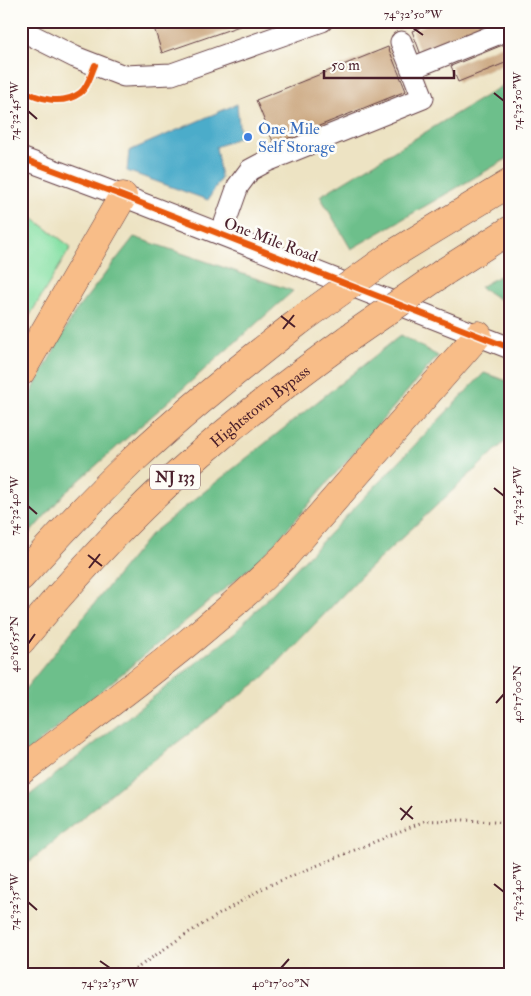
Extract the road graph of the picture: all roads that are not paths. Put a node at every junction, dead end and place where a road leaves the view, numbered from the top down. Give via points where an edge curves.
1 (322, 21) edge
2 (510, 29) edge
3 (21, 30) edge
4 (401, 42) dead end
5 (412, 68) junction
6 (21, 158) edge
7 (510, 183) edge
8 (123, 196) junction
9 (510, 230) edge
10 (221, 234) junction
11 (478, 335) junction
12 (510, 348) edge
13 (21, 372) edge
14 (21, 577) edge
15 (21, 641) edge
16 (21, 771) edge

1 - 3 street via 172,74 124,76
2 - 5 street
4 - 5 street
5 - 10 street via 423,98 250,170 238,186
6 - 8 street, One Mile Road
7 - 14 highway, NJ 133, bridge via 393,254 301,320 192,406 131,461
8 - 10 street, One Mile Road
8 - 13 highway
9 - 15 highway, Hightstown Bypass / NJ 133, bridge via 350,337 220,437 103,548
10 - 11 street, One Mile Road
11 - 12 street, One Mile Road
11 - 16 highway via 285,556 251,590 215,622

